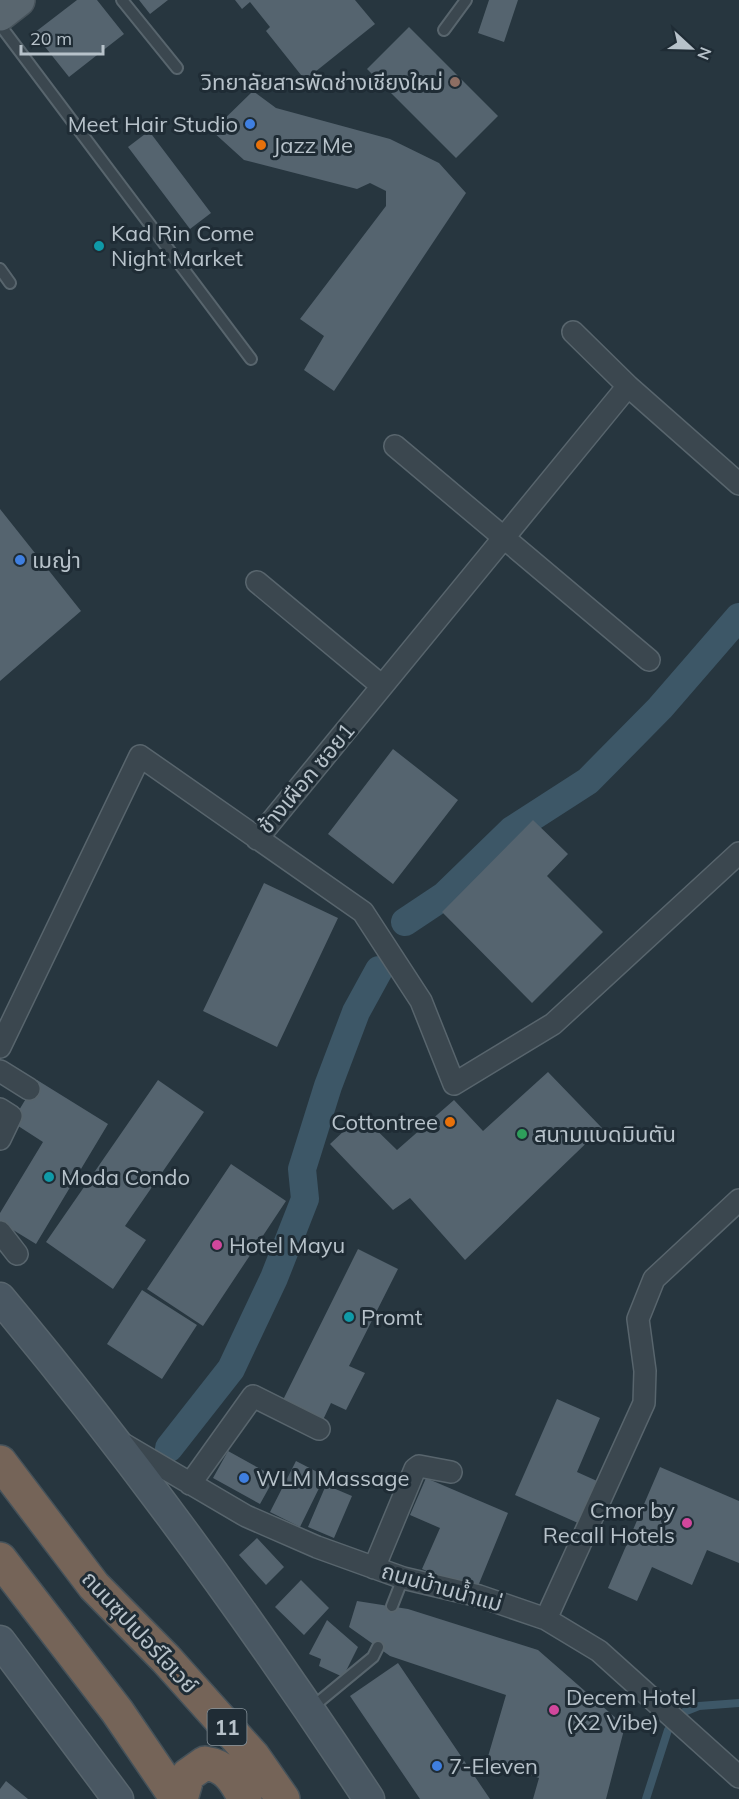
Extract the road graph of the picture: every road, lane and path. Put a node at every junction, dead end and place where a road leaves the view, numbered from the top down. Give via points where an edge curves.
1 (18, 0) edge
2 (122, 0) edge
3 (466, 0) edge
4 (0, 14) edge
5 (0, 25) edge
6 (444, 30) dead end
7 (177, 68) dead end
8 (0, 269) edge
9 (10, 283) dead end
10 (573, 332) dead end
11 (251, 359) dead end
12 (628, 386) junction
13 (395, 446) dead end
14 (739, 484) edge
15 (503, 538) junction
16 (257, 582) dead end
17 (649, 660) dead end
18 (382, 686) junction
19 (257, 840) junction
20 (739, 853) edge
21 (0, 1047) edge
22 (0, 1071) edge
23 (29, 1089) dead end
24 (0, 1109) edge
25 (0, 1139) edge
26 (739, 1200) edge
27 (0, 1232) edge
28 (17, 1254) dead end
29 (0, 1298) edge
30 (319, 1429) dead end
31 (116, 1440) junction
32 (0, 1462) edge
33 (451, 1472) dead end
34 (190, 1484) junction
35 (0, 1559) edge
36 (374, 1568) junction
37 (403, 1578) junction
38 (392, 1606) dead end
39 (546, 1619) junction
40 (0, 1641) edge
41 (378, 1647) dead end
42 (310, 1709) junction
43 (739, 1777) edge
44 (118, 1799) edge
45 (177, 1799) edge
46 (181, 1799) edge
47 (245, 1799) edge
48 (283, 1799) edge
49 (369, 1799) edge

1 - 4 main road
2 - 7 lane
3 - 6 lane
5 - 11 lane
8 - 9 lane
10 - 12 street
12 - 14 street
12 - 15 street, ช้างเผือก ซอย1
13 - 15 street
15 - 17 street
15 - 18 street, ช้างเผือก ซอย1
16 - 18 street
18 - 19 street, ช้างเผือก ซอย1
19 - 20 street via 363,912 421,1001 454,1084 553,1024
19 - 21 street, ช้างเผือก ซอย1 via 140,756
22 - 23 street
24 - 25 street via 11,1116
26 - 39 street via 654,1279 639,1319 644,1403
27 - 28 street
29 - 31 main road
30 - 34 street via 253,1396
31 - 34 street, ถนนบ้านน้ำแม่
31 - 42 main road
32 - 48 highway, ถนนซุปเปอร์ไฮเวย์ / 11 via 94,1586 253,1755
33 - 36 street via 427,1466 415,1469
34 - 36 street, ถนนบ้านน้ำแม่ via 246,1516
35 - 45 highway via 117,1711
36 - 37 street, ถนนบ้านน้ำแม่
37 - 38 lane
37 - 39 street, ถนนบ้านน้ำแม่ via 479,1596
39 - 43 street, ถนนบ้านน้ำแม่ via 599,1651
40 - 44 main road
41 - 42 lane via 373,1657
42 - 49 main road
46 - 47 highway via 188,1775 205,1763 220,1765

